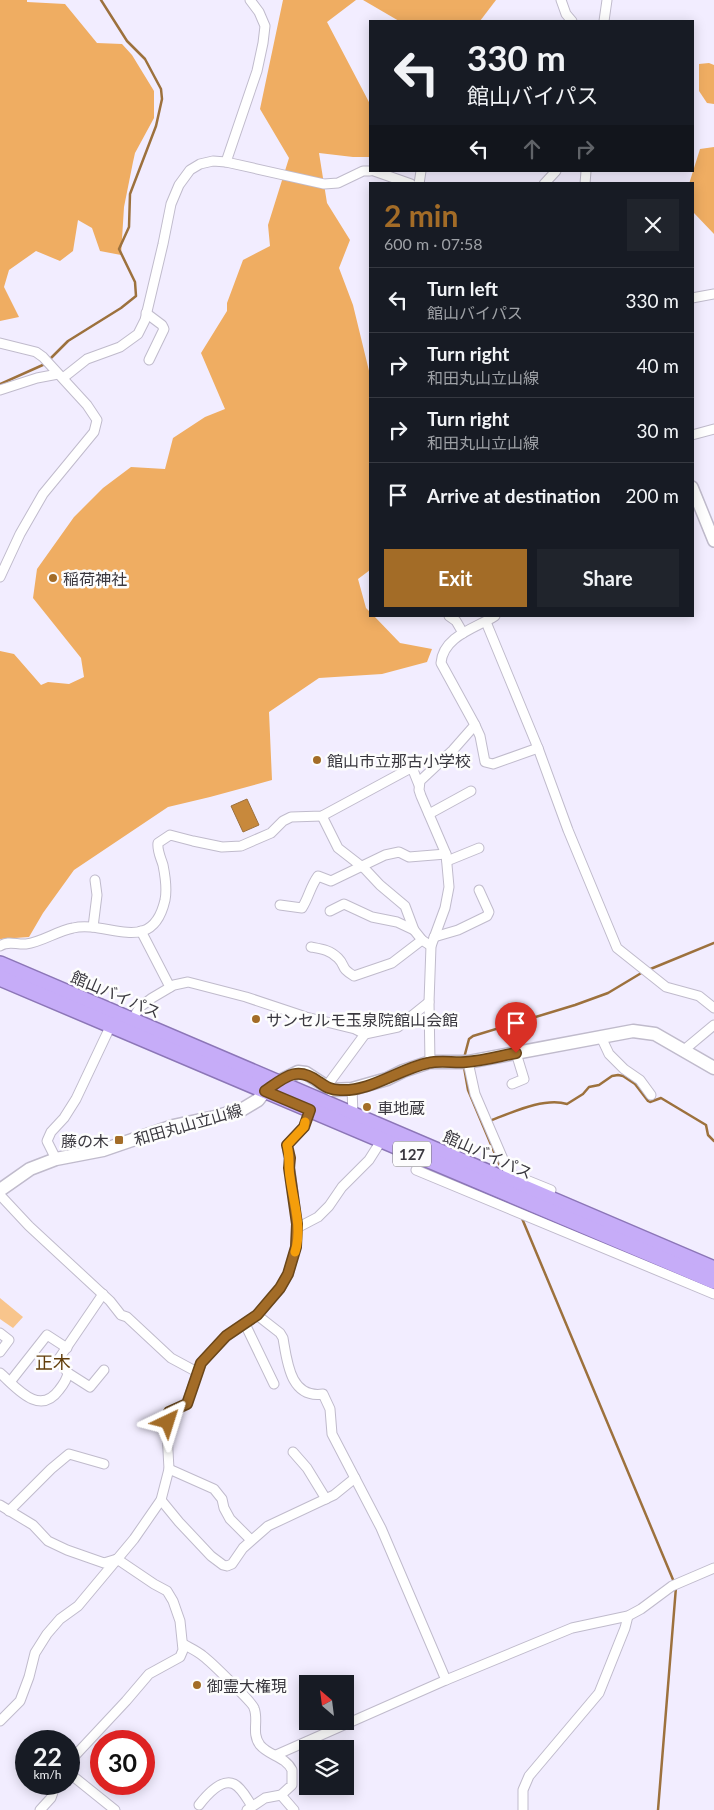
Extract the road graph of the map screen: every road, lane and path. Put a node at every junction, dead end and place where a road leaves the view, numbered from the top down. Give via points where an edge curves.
1 (250, 0) edge
2 (561, 0) edge
3 (607, 0) edge
4 (571, 20) edge
5 (604, 20) edge
6 (226, 162) junction
7 (369, 171) edge
8 (377, 172) edge
9 (555, 172) edge
10 (405, 182) edge
11 (546, 182) edge
12 (714, 294) edge
13 (694, 298) edge
14 (146, 314) junction
15 (0, 343) edge
16 (149, 360) dead end
17 (60, 376) junction
18 (0, 390) edge
19 (714, 429) edge
20 (694, 434) edge
21 (694, 492) edge
22 (714, 541) edge
23 (0, 578) edge
24 (450, 617) edge
25 (494, 617) edge
26 (486, 622) junction
27 (463, 633) junction
28 (475, 725) junction
29 (538, 748) junction
30 (419, 786) junction
31 (471, 791) dead end
32 (429, 814) junction
33 (322, 816) junction
34 (479, 848) dead end
35 (446, 858) junction
36 (362, 867) junction
37 (95, 880) dead end
38 (479, 890) dead end
39 (280, 905) dead end
40 (330, 911) dead end
41 (93, 927) junction
42 (414, 930) junction
43 (141, 931) junction
44 (422, 940) junction
45 (432, 941) junction
46 (0, 946) edge
47 (311, 947) dead end
48 (0, 964) edge
49 (0, 978) edge
50 (170, 987) junction
51 (429, 1002) junction
52 (714, 1008) edge
53 (132, 1020) junction
54 (111, 1025) junction
55 (714, 1025) edge
56 (365, 1034) junction
57 (600, 1036) junction
58 (684, 1050) junction
59 (516, 1053) junction
60 (430, 1062) junction
61 (468, 1062) junction
62 (714, 1068) edge
63 (512, 1084) dead end
64 (271, 1087) junction
65 (326, 1087) junction
66 (352, 1089) junction
67 (651, 1095) dead end
68 (310, 1110) junction
69 (353, 1114) junction
70 (381, 1141) junction
71 (56, 1159) junction
72 (416, 1170) dead end
73 (0, 1190) edge
74 (0, 1194) edge
75 (547, 1199) junction
76 (297, 1228) junction
77 (714, 1269) edge
78 (714, 1281) edge
79 (103, 1294) junction
80 (714, 1294) edge
81 (257, 1315) junction
82 (245, 1324) junction
83 (0, 1333) edge
84 (67, 1348) junction
85 (0, 1352) edge
86 (104, 1370) dead end
87 (197, 1372) junction
88 (0, 1373) edge
89 (68, 1373) junction
90 (10, 1382) junction
91 (274, 1384) dead end
92 (293, 1452) dead end
93 (104, 1464) dead end
94 (169, 1468) junction
95 (356, 1478) junction
96 (326, 1499) junction
97 (161, 1500) junction
98 (3, 1508) edge
99 (251, 1540) junction
100 (117, 1559) junction
101 (714, 1568) edge
102 (628, 1616) junction
103 (183, 1644) junction
104 (446, 1680) junction
105 (0, 1721) edge
106 (80, 1750) edge
107 (276, 1755) junction
108 (80, 1781) edge
109 (52, 1795) edge
110 (281, 1795) junction
111 (198, 1804) dead end
112 (250, 1808) edge
113 (40, 1810) edge
114 (115, 1810) edge
115 (294, 1810) edge
116 (523, 1810) edge

1 - 6 street via 265,26 257,71
2 - 4 street
3 - 5 street
6 - 7 street via 324,184 338,183
6 - 14 street via 200,164 190,170 179,185 171,204
8 - 10 street
9 - 11 street
12 - 13 street
14 - 16 street via 164,329
14 - 17 street via 138,334 129,342 87,359
15 - 17 street via 36,352
17 - 18 street via 37,378
17 - 23 street via 94,414 96,426 43,494
19 - 20 street
21 - 22 street
24 - 27 street
25 - 26 street
26 - 27 street
26 - 29 street
27 - 28 street via 442,654 442,663
28 - 29 street via 485,762 493,764
28 - 30 street via 420,781
29 - 52 street via 568,830 618,948 666,987 699,996
30 - 32 street
30 - 33 street via 413,770 409,769
31 - 32 street
32 - 35 street
33 - 36 street via 338,848
33 - 43 street via 291,817 270,833 241,846 222,847 170,835 164,837 158,847 166,897 156,920
34 - 35 street
35 - 36 street via 409,857 399,852
35 - 45 street via 450,887
36 - 39 street via 331,881 318,876 302,908
36 - 42 street via 405,906
37 - 41 street via 97,895
38 - 45 street via 489,912 487,916
40 - 42 street via 344,904
41 - 43 street via 128,934
41 - 46 street via 72,928 26,944 4,943
42 - 44 street
43 - 50 street
44 - 45 street
44 - 47 street via 392,963 354,976 344,970 339,959 326,949
45 - 51 street
48 - 53 highway, 館山バイパス / 127
49 - 54 highway, 館山バイパス / 127
50 - 53 street via 140,1007
50 - 56 street via 188,982
51 - 56 street via 398,1027
51 - 60 street
53 - 64 highway, 館山バイパス / 127
54 - 64 highway, 館山バイパス / 127
54 - 71 street via 76,1099 47,1141
55 - 58 street
56 - 65 street
57 - 58 main road, 和田丸山立山線 via 644,1032
57 - 59 main road, 和田丸山立山線
57 - 67 street via 609,1054 640,1080
58 - 62 main road, 和田丸山立山線
59 - 61 main road, 和田丸山立山線
59 - 63 street via 524,1079
60 - 61 main road, 和田丸山立山線
60 - 66 main road, 和田丸山立山線
61 - 75 street via 475,1094 509,1173 550,1190
64 - 65 main road, 和田丸山立山線 via 298,1072 306,1073
64 - 68 highway, 館山バイパス / 127
64 - 69 highway, 館山バイパス / 127
64 - 71 main road, 和田丸山立山線 via 243,1109 173,1126 103,1150
65 - 66 main road, 和田丸山立山線 via 342,1091
66 - 69 street
68 - 70 highway, 館山バイパス / 127
68 - 76 street via 304,1127 287,1145
69 - 75 highway, 館山バイパス / 127
70 - 76 street via 329,1206 318,1217
70 - 78 highway, 館山バイパス / 127
71 - 73 main road, 和田丸山立山線 via 30,1170
72 - 80 street
74 - 79 street via 29,1226
75 - 77 highway, 館山バイパス / 127
76 - 81 street via 296,1247 288,1274
79 - 84 street
79 - 87 street via 120,1315 127,1317 171,1358
81 - 82 street
81 - 95 street via 283,1338 290,1373 296,1384 308,1393 323,1394 330,1409 332,1434
82 - 87 street via 213,1348
82 - 91 street
83 - 85 street via 10,1340
84 - 89 street via 58,1360
84 - 90 street via 47,1335
86 - 89 street via 90,1388
87 - 94 street via 187,1404 169,1412
88 - 90 street
89 - 90 street via 62,1387 45,1401 29,1397
92 - 96 street
93 - 98 street via 69,1454
94 - 97 street
94 - 99 street via 214,1489 229,1517
95 - 96 street
95 - 104 street
96 - 99 street via 268,1526
97 - 99 street via 223,1565 232,1564
97 - 100 street
98 - 100 street via 33,1525 48,1541 67,1550 104,1563
100 - 103 street via 168,1591 180,1621
100 - 105 street via 78,1606 47,1634 35,1653 20,1701
101 - 102 street via 674,1585
102 - 104 street via 572,1628
102 - 116 street via 599,1693 529,1776 523,1790
103 - 106 street via 180,1657 149,1674
103 - 107 street via 202,1655 254,1706 254,1731 258,1742 267,1753
104 - 107 street
107 - 110 street via 290,1765 293,1776 292,1784
108 - 114 street
109 - 113 street
110 - 112 street via 265,1798
110 - 115 street
111 - 112 street via 226,1783 240,1789

